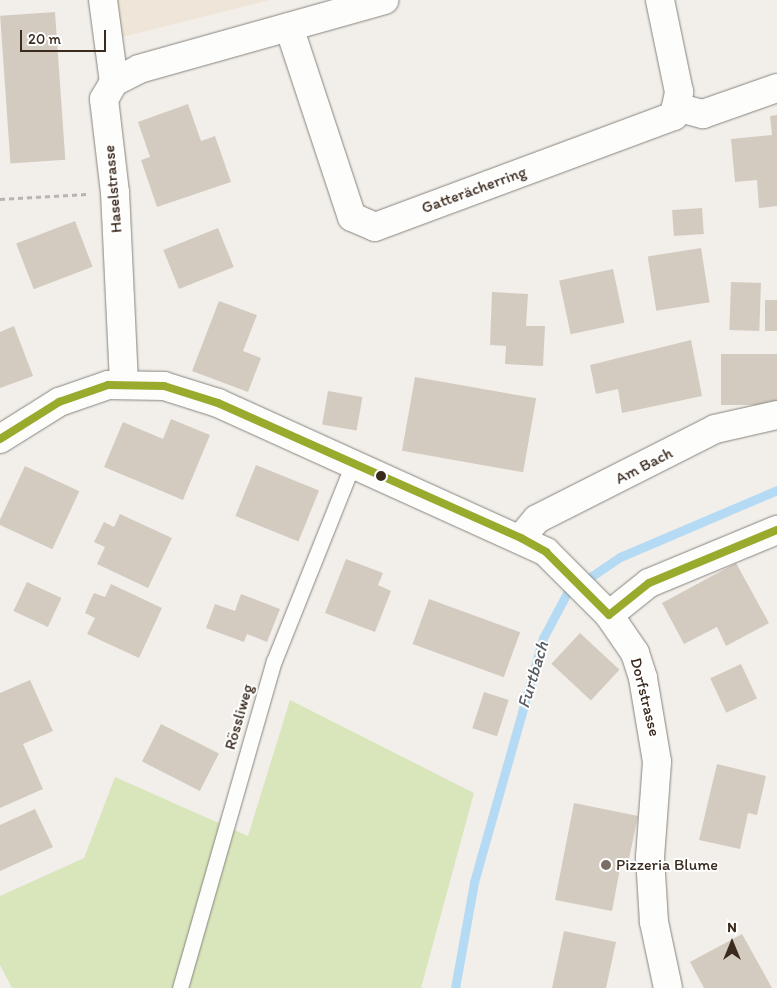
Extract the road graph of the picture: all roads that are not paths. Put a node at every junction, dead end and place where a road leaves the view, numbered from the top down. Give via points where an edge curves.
1 (103, 0) edge
2 (384, 0) edge
3 (660, 0) edge
4 (289, 27) junction
5 (114, 82) junction
6 (777, 88) edge
7 (676, 107) junction
8 (124, 382) junction
9 (777, 415) edge
10 (0, 438) edge
11 (353, 463) junction
12 (777, 530) edge
13 (521, 538) junction
14 (602, 606) junction
15 (180, 988) edge
16 (668, 988) edge

1 - 5 street
2 - 4 street
3 - 7 street via 680,92
4 - 5 street via 139,69
4 - 7 street, Gatterächerring via 352,217 375,227 674,116
5 - 8 street, Haselstrasse via 104,100 115,192
6 - 7 street via 703,114
8 - 10 street, Dorfstrasse via 59,402
8 - 11 street, Dorfstrasse via 164,386 218,403
9 - 13 street, Am Bach via 715,429 537,519
11 - 13 street, Dorfstrasse
11 - 15 lane, Rössliweg via 274,661
12 - 14 street
13 - 14 street, Dorfstrasse via 567,570
14 - 16 street, Dorfstrasse via 635,653 656,733 650,856 654,922

